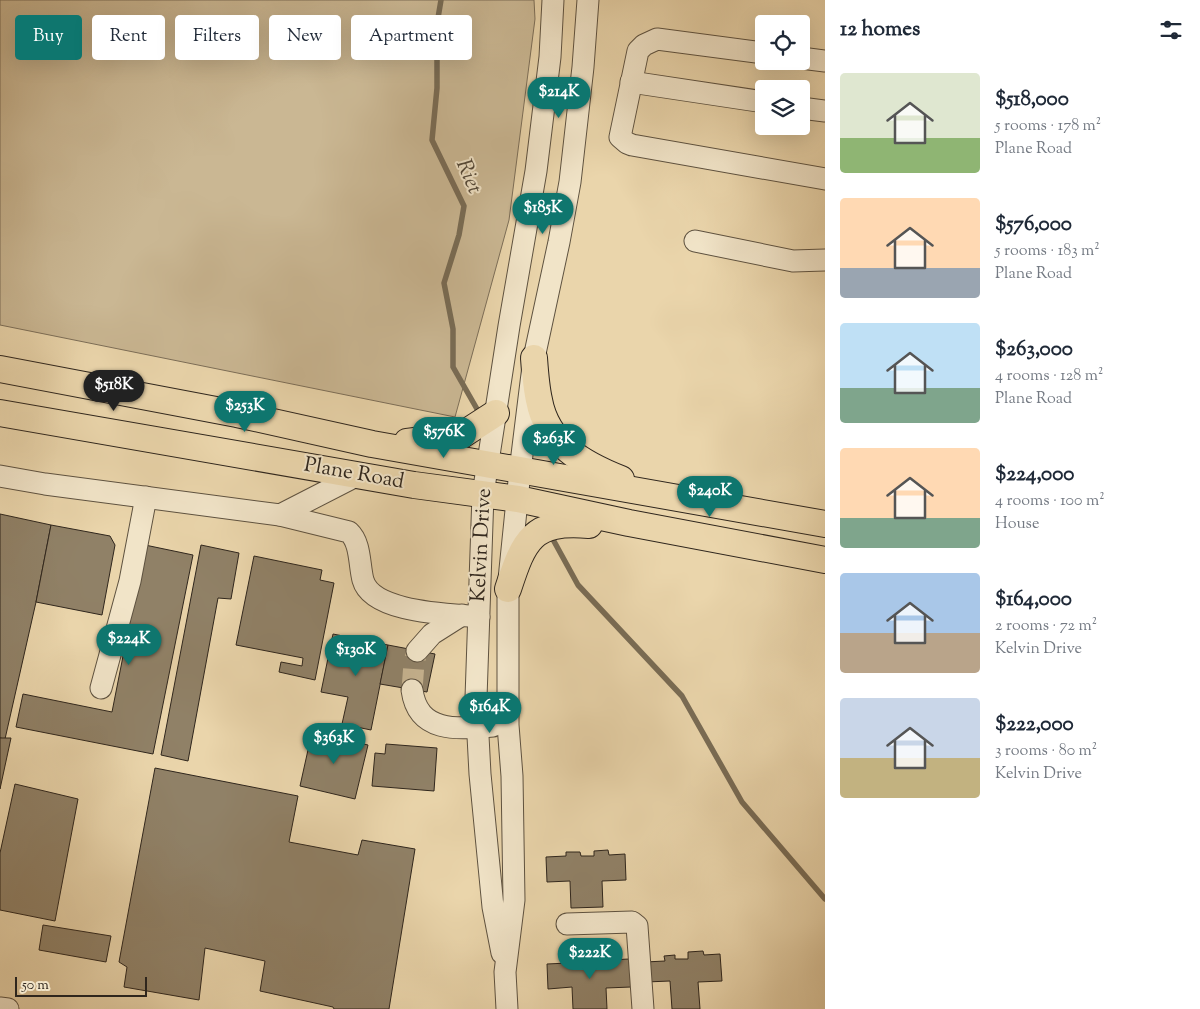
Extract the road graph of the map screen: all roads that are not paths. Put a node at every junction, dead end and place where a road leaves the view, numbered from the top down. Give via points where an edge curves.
1 (553, 0) edge
2 (588, 0) edge
3 (755, 52) edge
4 (810, 59) edge
5 (825, 61) edge
6 (630, 82) junction
7 (755, 101) edge
8 (810, 110) edge
9 (825, 112) edge
10 (825, 178) edge
11 (695, 241) dead end
12 (825, 260) edge
13 (534, 358) junction
14 (0, 369) edge
15 (0, 413) edge
16 (496, 413) junction
17 (372, 444) junction
18 (488, 464) junction
19 (520, 472) junction
20 (360, 474) junction
21 (0, 476) edge
22 (483, 494) junction
23 (667, 496) junction
24 (146, 497) junction
25 (518, 499) junction
26 (280, 515) junction
27 (792, 519) junction
28 (630, 523) junction
29 (825, 524) edge
30 (825, 529) edge
31 (825, 560) edge
32 (508, 589) junction
33 (470, 616) junction
34 (417, 651) tunnel mouth
35 (101, 688) dead end
36 (412, 690) tunnel mouth
37 (508, 725) junction
38 (479, 728) junction
39 (567, 924) dead end
40 (506, 972) junction
41 (0, 1008) edge
42 (8, 1009) edge
43 (507, 1009) edge
44 (643, 1009) edge

1 - 16 street, Kelvin Drive via 550,57 536,172
2 - 13 street, Kelvin Drive via 570,182
3 - 6 street via 657,39 638,51
4 - 5 street
6 - 7 street
6 - 10 street via 620,137 626,143
8 - 9 street
11 - 12 street via 793,261
13 - 19 street, Kelvin Drive
13 - 23 main road via 539,402 547,426 566,450 594,468
14 - 17 main road, Plane Road via 236,414
15 - 20 main road, Plane Road
16 - 17 main road via 462,435
16 - 18 street, Kelvin Drive
17 - 18 main road, Plane Road
18 - 19 main road, Plane Road
18 - 22 street, Kelvin Drive
19 - 23 main road, Plane Road
19 - 25 street, Kelvin Drive
20 - 22 main road, Plane Road
20 - 26 street
21 - 24 street
22 - 25 main road, Plane Road
22 - 33 street, Kelvin Drive
23 - 27 main road, Plane Road
24 - 26 street
24 - 35 street via 130,581
25 - 28 main road, Plane Road
25 - 32 street, Kelvin Drive
26 - 33 street via 349,532 355,541 363,582 370,593 381,600 407,608
27 - 29 main road, Plane Road
27 - 30 main road
28 - 31 main road, Plane Road
28 - 32 main road via 613,526 571,523 541,531 526,543
32 - 37 street, Kelvin Drive
33 - 34 street via 432,634
33 - 38 street, Kelvin Drive
36 - 38 street via 416,707 432,723 448,728
37 - 38 street
37 - 40 street, Kelvin Drive via 514,900
38 - 40 street, Kelvin Drive via 480,774 493,907
39 - 44 street via 632,922 637,926
40 - 43 street, Kelvin Drive
41 - 42 street

